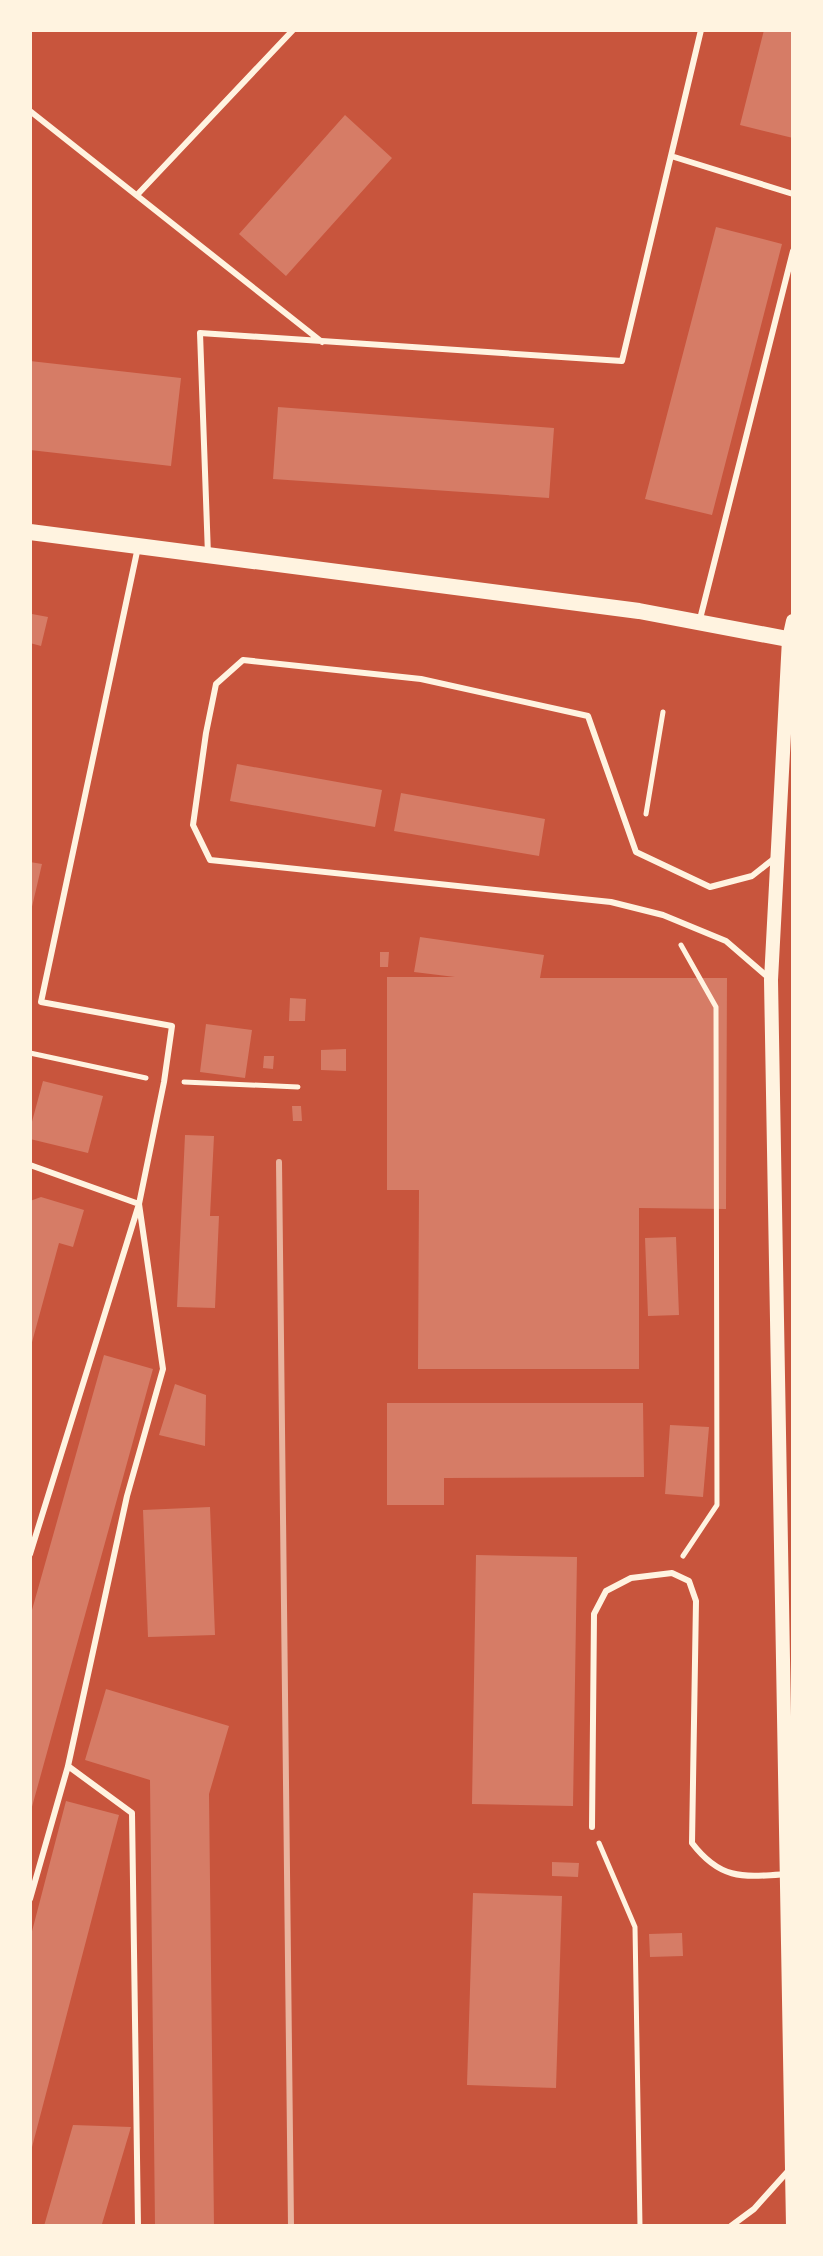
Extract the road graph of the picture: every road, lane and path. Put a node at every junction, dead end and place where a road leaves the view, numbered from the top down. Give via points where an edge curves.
1 (293, 30) edge
2 (701, 30) edge
3 (30, 111) edge
4 (671, 156) junction
5 (793, 194) edge
6 (137, 195) junction
7 (793, 251) edge
8 (322, 342) junction
9 (30, 532) edge
10 (138, 547) junction
11 (208, 555) junction
12 (700, 620) junction
13 (793, 621) edge
14 (791, 639) edge
15 (663, 712) dead end
16 (776, 857) junction
17 (650, 859) junction
18 (663, 915) junction
19 (771, 980) junction
20 (30, 1165) edge
21 (139, 1204) junction
22 (30, 1554) edge
23 (672, 1573) junction
24 (68, 1766) junction
25 (592, 1827) joint
26 (788, 1874) junction
27 (30, 1899) edge
28 (790, 2053) edge
29 (792, 2167) edge
30 (138, 2226) edge
31 (640, 2226) edge
32 (731, 2226) edge
33 (793, 2226) edge

1 - 6 lane
2 - 4 lane
3 - 6 lane
4 - 5 lane
4 - 8 lane via 622,361
6 - 8 lane
7 - 12 lane
8 - 11 lane via 200,333
9 - 10 main road
10 - 11 main road
10 - 21 lane via 41,1002 172,1026
11 - 12 main road
12 - 14 main road
13 - 14 street
14 - 16 street
15 - 17 path via 645,817
16 - 17 lane via 752,876 710,887
16 - 19 street
17 - 18 lane via 636,852 588,716 421,679 243,660 216,684 193,825 210,860 611,902
18 - 19 lane via 726,941
18 - 23 path via 716,1007 717,1505
19 - 26 street
20 - 21 lane
21 - 22 lane
21 - 24 lane via 163,1369 127,1496
23 - 25 lane via 631,1578 606,1591 594,1614
23 - 26 lane via 689,1581 696,1601 692,1843 703,1858 738,1877
24 - 27 lane
24 - 30 lane via 132,1813
25 - 31 path via 635,1927
26 - 28 street
28 - 29 street
29 - 32 lane
29 - 33 street

